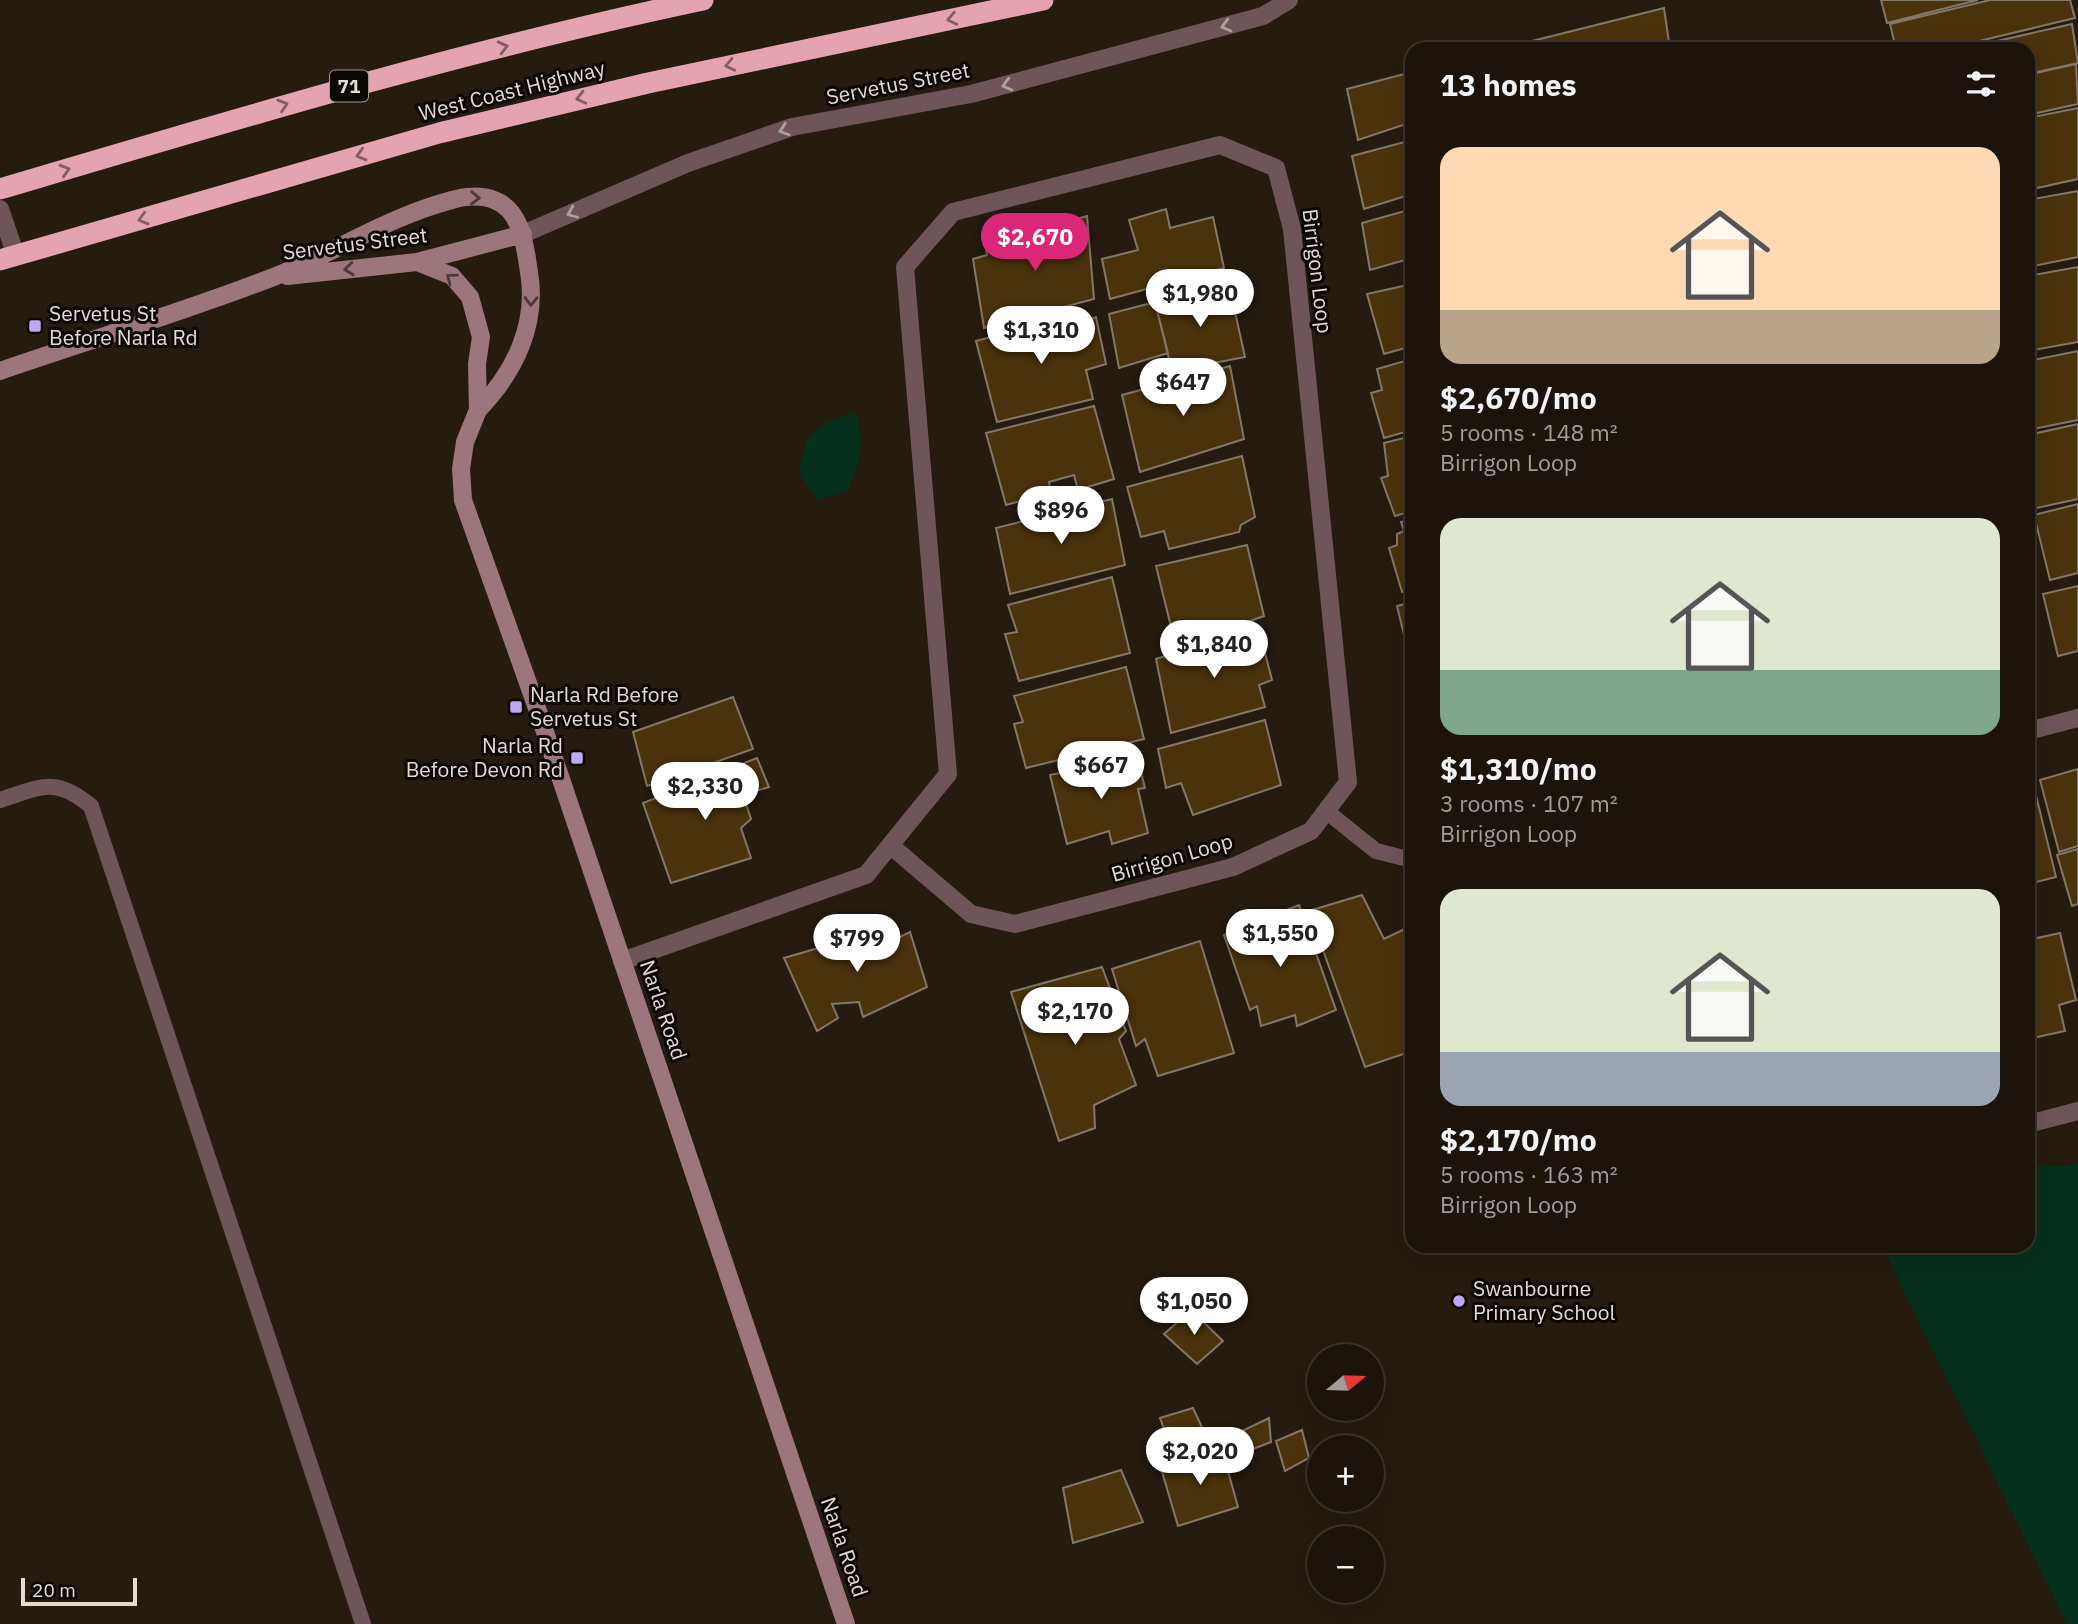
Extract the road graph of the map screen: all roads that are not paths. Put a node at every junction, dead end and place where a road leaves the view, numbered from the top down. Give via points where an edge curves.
1 (703, 0) edge
2 (1043, 0) edge
3 (1289, 0) edge
4 (0, 190) edge
5 (0, 209) edge
6 (523, 234) junction
7 (8, 258) edge
8 (417, 262) junction
9 (273, 277) junction
10 (0, 370) edge
11 (478, 410) junction
12 (2078, 718) edge
13 (2035, 729) edge
14 (0, 800) edge
15 (1326, 811) junction
16 (890, 845) junction
17 (1405, 858) edge
18 (622, 961) junction
19 (2078, 1111) edge
20 (2035, 1122) edge
21 (363, 1624) edge
22 (846, 1624) edge

4 -> 1 highway, 71 via 352,85
2 -> 7 highway, West Coast Highway via 439,132
3 -> 6 street, Servetus Street via 1263,16 971,94 792,127 688,163
5 - 7 street
6 - 8 street, Servetus Street
9 -> 6 street, Servetus Street via 386,223 453,199 493,199 509,209
6 -> 11 street, Narla Road via 531,282 530,317 503,384
8 -> 9 street, Servetus Street
11 -> 8 street, Narla Road via 481,337 470,297 452,275
9 - 10 street, Servetus Street
11 - 18 street, Narla Road via 465,442 463,500
12 - 13 street
14 - 21 lane via 49,784 72,790 91,806
15 - 16 street, Birrigon Loop via 1311,831 1233,867 1015,925 971,914
15 - 16 street, Birrigon Loop via 1348,782 1292,229 1276,168 1220,145 953,212 905,267 948,774
15 - 17 lane via 1376,851
16 - 18 street, Birrigon Loop via 866,875
18 - 22 street, Narla Road
19 - 20 street

